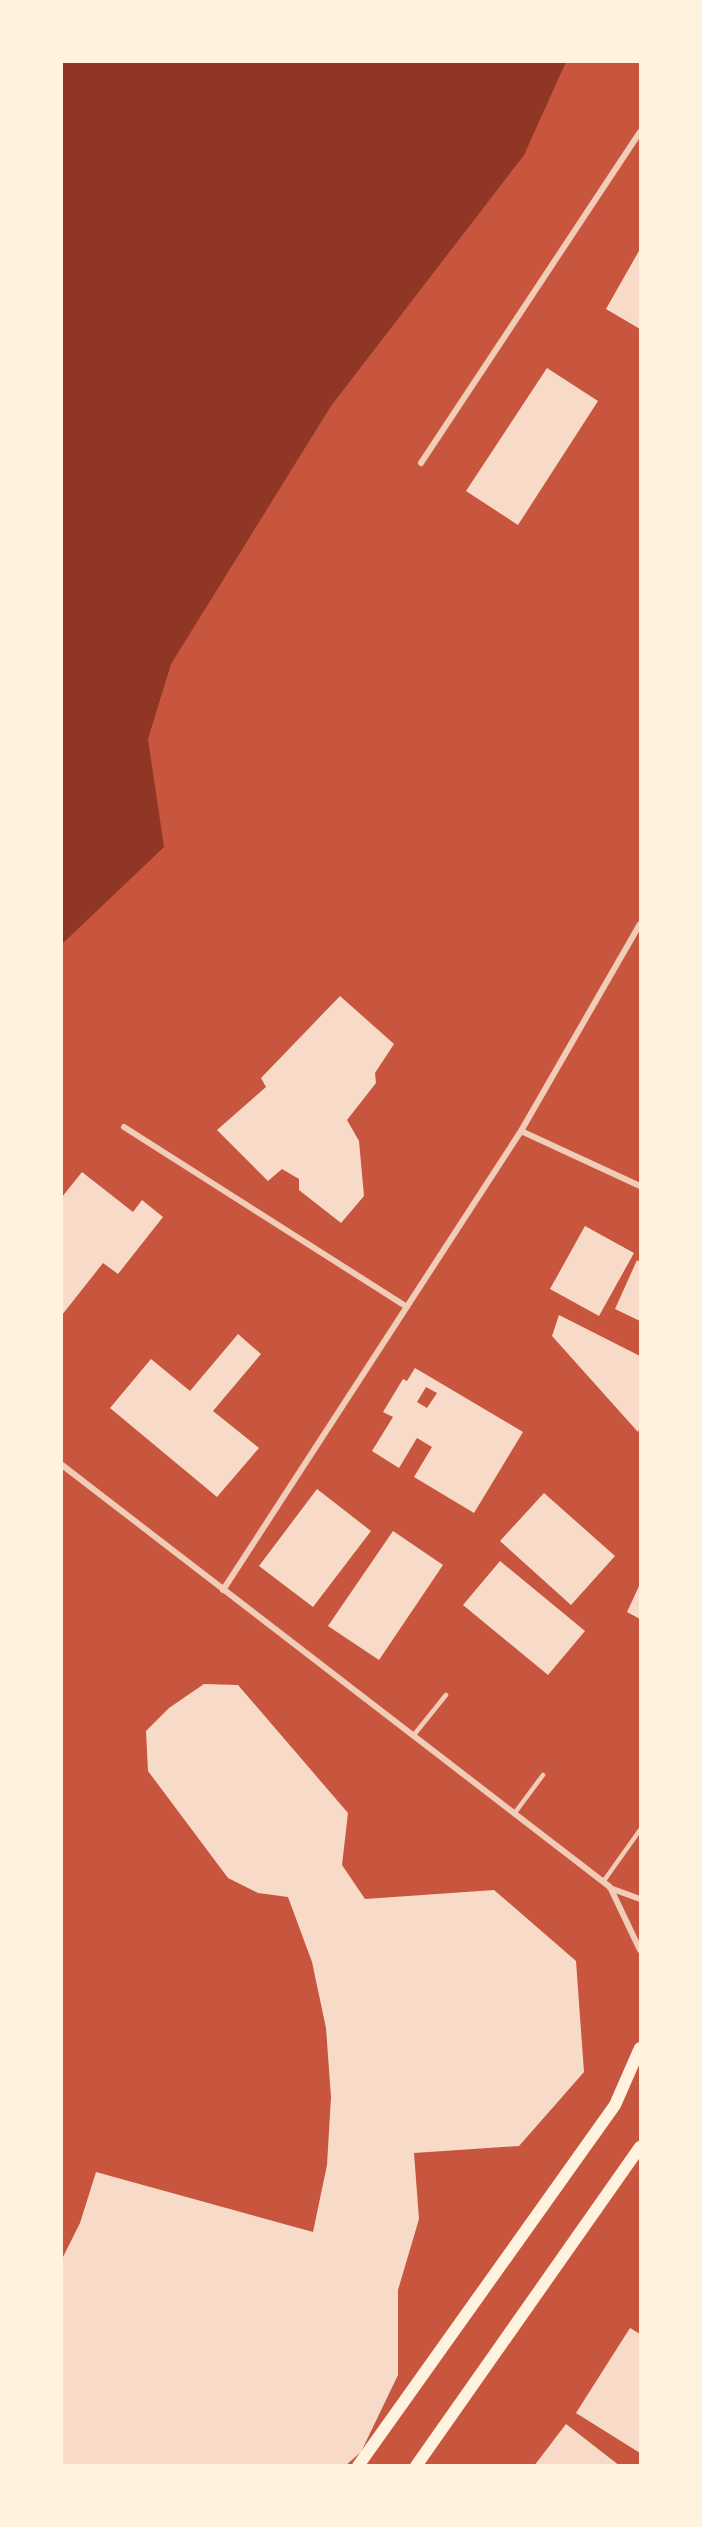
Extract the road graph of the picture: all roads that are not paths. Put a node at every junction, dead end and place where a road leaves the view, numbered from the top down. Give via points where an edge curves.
1 (640, 132) edge
2 (421, 463) dead end
3 (640, 924) edge
4 (124, 1127) dead end
5 (521, 1131) junction
6 (640, 1186) edge
7 (407, 1307) junction
8 (62, 1465) edge
9 (223, 1590) junction
10 (446, 1695) dead end
11 (413, 1736) junction
12 (543, 1775) dead end
13 (514, 1814) junction
14 (640, 1830) edge
15 (603, 1882) junction
16 (610, 1887) junction
17 (640, 1899) edge
18 (640, 1950) edge
19 (640, 2048) edge
20 (640, 2147) edge
21 (358, 2466) edge
22 (416, 2466) edge

1 - 2 street
3 - 5 street
4 - 7 street
5 - 6 street
5 - 7 street
7 - 9 street
8 - 9 street
9 - 11 street
10 - 11 lane
11 - 13 street
12 - 13 lane
13 - 15 street
14 - 15 lane
15 - 16 street
16 - 17 street
16 - 18 street
19 - 21 main road via 615,2105
20 - 22 main road

